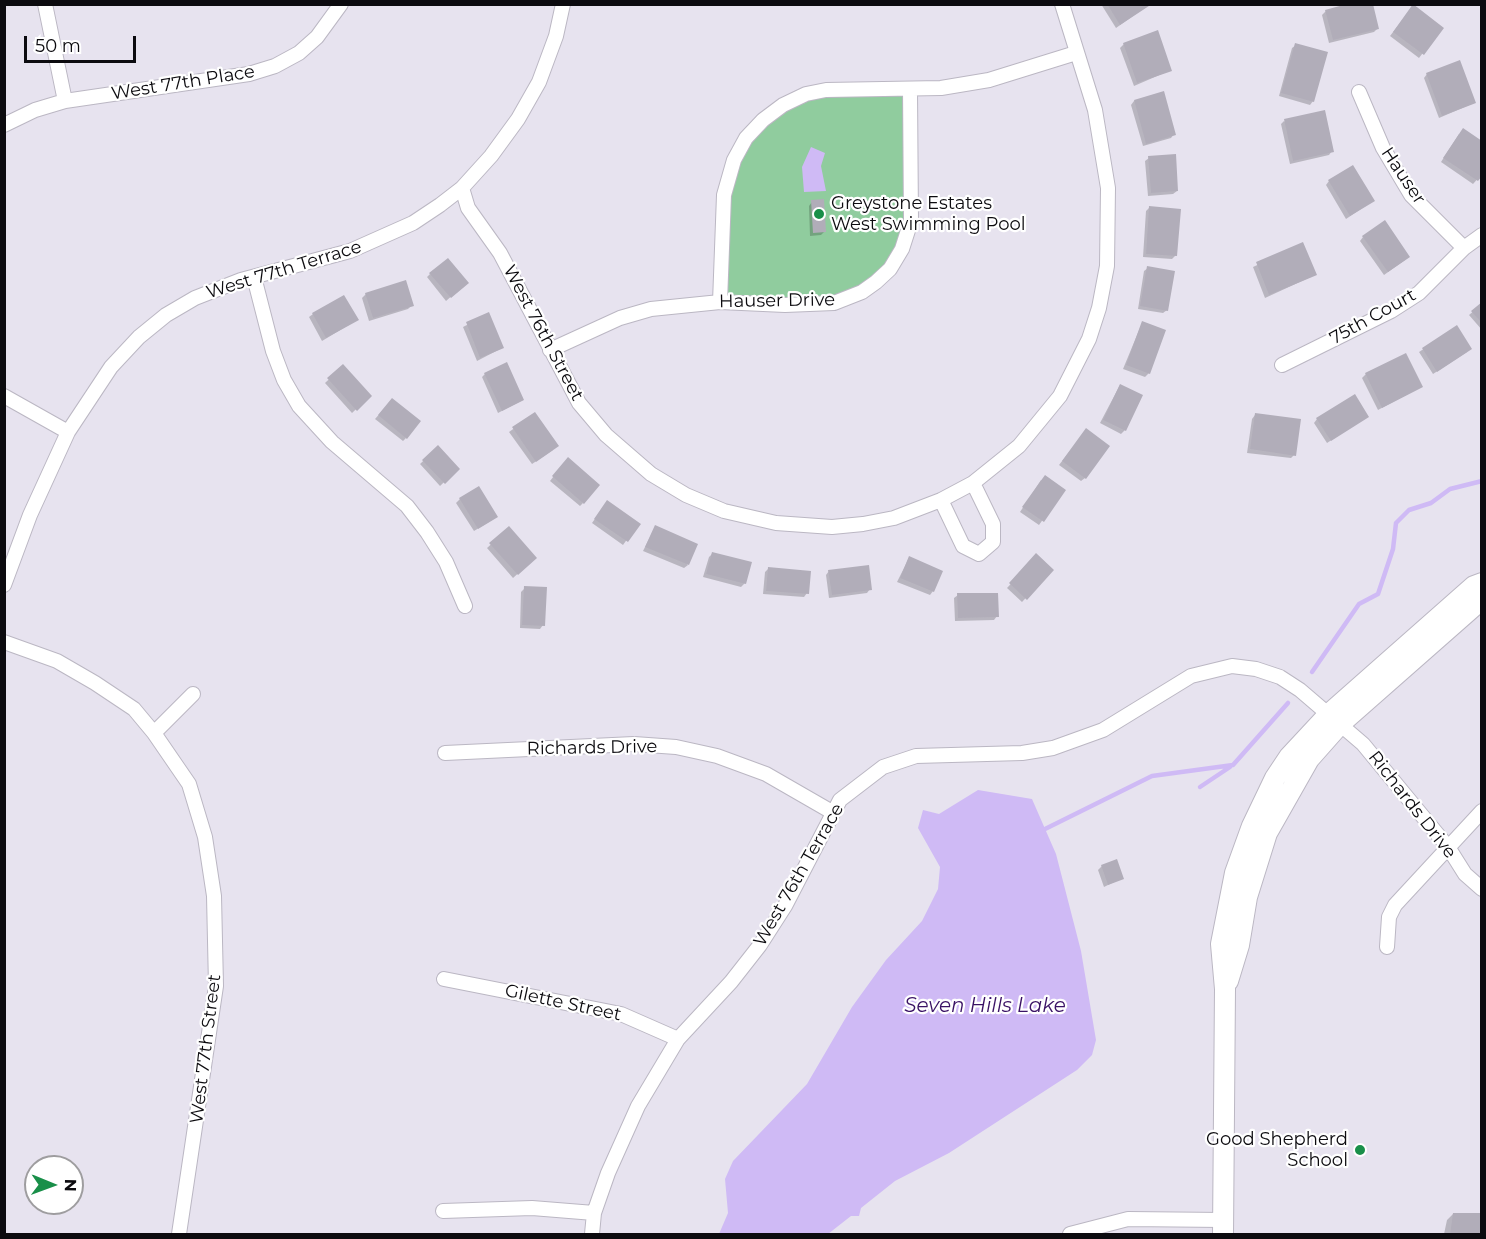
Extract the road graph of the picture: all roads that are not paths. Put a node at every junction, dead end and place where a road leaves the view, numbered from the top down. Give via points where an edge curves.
1 (45, 4) edge
2 (341, 4) edge
3 (563, 4) edge
4 (1062, 4) edge
5 (1076, 53) junction
6 (910, 89) junction
7 (1359, 92) dead end
8 (65, 102) junction
9 (4, 125) edge
10 (462, 188) junction
11 (1482, 235) edge
12 (1464, 248) junction
13 (254, 277) junction
14 (720, 302) junction
15 (550, 350) junction
16 (1282, 364) dead end
17 (4, 396) edge
18 (69, 432) junction
19 (973, 483) junction
20 (941, 500) junction
21 (1482, 583) edge
22 (4, 585) edge
23 (1482, 599) edge
24 (465, 606) dead end
25 (4, 642) edge
26 (193, 694) dead end
27 (1334, 719) junction
28 (154, 732) junction
29 (445, 753) dead end
30 (1482, 811) edge
31 (832, 812) junction
32 (1448, 847) junction
33 (1482, 889) edge
34 (1387, 947) dead end
35 (444, 979) dead end
36 (678, 1039) junction
37 (443, 1211) dead end
38 (594, 1213) junction
39 (1223, 1227) edge
40 (179, 1234) edge
41 (592, 1234) edge
42 (1070, 1234) edge

1 - 8 street
2 - 8 street, West 77th Place via 317,37 275,66 249,74
3 - 10 street, West 77th Terrace via 539,82 518,119
4 - 5 street, West 76th Street
5 - 6 street via 989,80
5 - 19 street, West 76th Street via 1095,110 1108,188 1107,266 1099,308 1085,349 1060,396 1019,446
6 - 14 street via 847,88 806,94 783,105 746,138 734,160 724,195
6 - 14 street, Hauser Drive via 911,221 903,249 890,269 862,292 834,303
7 - 12 street, Hauser via 1383,148 1412,195
8 - 9 street, West 77th Place via 35,110
10 - 13 street, West 77th Terrace via 413,223 381,239 332,257
10 - 15 street, West 76th Street via 468,208 500,253
11 - 12 street, 75th Court
12 - 16 street, 75th Court via 1419,293 1391,311
13 - 18 street, West 77th Terrace via 195,298 139,337 111,367
13 - 24 street via 273,351 299,406 332,442 407,506 446,562
14 - 15 street, Hauser Drive via 651,309 620,318
15 - 20 street, West 76th Street via 579,403 606,435 651,474 724,511 776,523 832,527 894,518
17 - 18 street
18 - 22 street, West 77th Terrace via 30,515
19 - 20 street, West 76th Street
19 - 20 street via 993,524 993,542 979,554 963,546
21 - 27 main road via 1474,586
23 - 27 main road
25 - 28 street, West 77th Street via 57,662 95,683 134,709
26 - 28 street
27 - 31 street, West 76th Terrace via 1280,677 1232,666 1212,669 1191,676 1081,740 1022,753 916,756 883,767 853,788
27 - 32 street, Richards Drive via 1364,744
27 - 39 main road via 1289,757 1275,778 1242,849 1227,905 1221,944 1225,989
28 - 40 street, West 77th Street via 189,784 205,837 214,896 216,986
29 - 31 street, Richards Drive via 634,744 676,747 717,756 766,774
30 - 32 street
31 - 36 street, West 76th Terrace via 785,906 760,945
32 - 33 street, Richards Drive via 1465,874
32 - 34 street via 1395,905 1389,917
35 - 36 street, Gilette Street via 621,1014
36 - 38 street, West 76th Terrace via 638,1106
37 - 38 street via 531,1208
38 - 41 street, West 76th Terrace
39 - 42 street via 1128,1220

